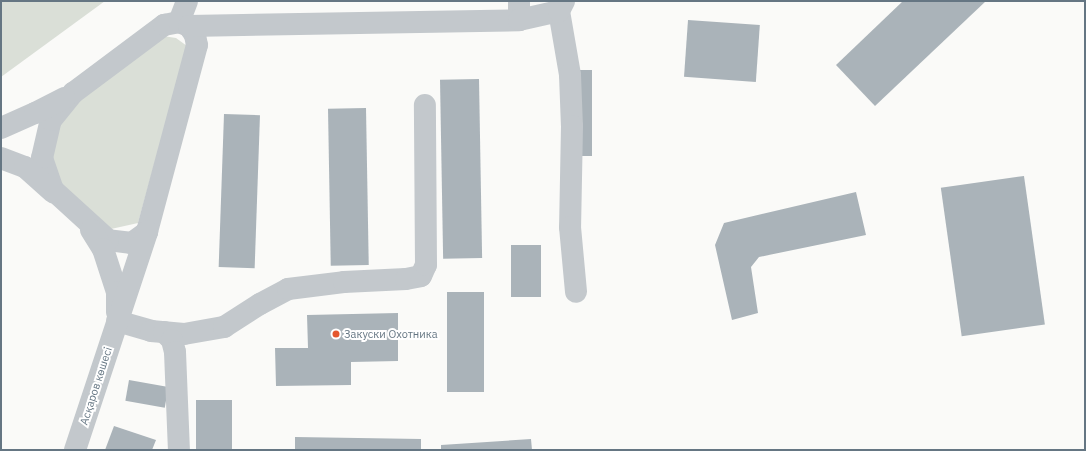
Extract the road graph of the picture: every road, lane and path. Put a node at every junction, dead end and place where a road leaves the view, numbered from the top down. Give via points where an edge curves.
1 (186, 1) edge
2 (562, 6) edge
3 (519, 11) edge
4 (184, 24) junction
5 (73, 93) junction
6 (425, 105) dead end
7 (1, 128) edge
8 (1, 158) edge
9 (83, 219) junction
10 (147, 232) junction
11 (576, 292) dead end
12 (117, 321) junction
13 (164, 332) junction
14 (75, 450) edge
15 (179, 450) edge

1 - 4 street
2 - 3 street
2 - 11 street via 570,75 570,227
3 - 4 street
4 - 5 street via 164,25
4 - 10 street, Асқаров көшесі via 195,35 197,45
5 - 7 street via 35,114
5 - 9 street via 51,120 42,158 53,190
6 - 13 street via 426,265 421,276 406,280 344,282 288,289 224,327 184,334
8 - 9 street via 25,167
9 - 10 street via 108,240 132,243
9 - 12 street via 103,249 117,292
10 - 12 street, Асқаров көшесі
12 - 13 street
12 - 14 street, Асқаров көшесі
13 - 15 street via 172,340 175,352

